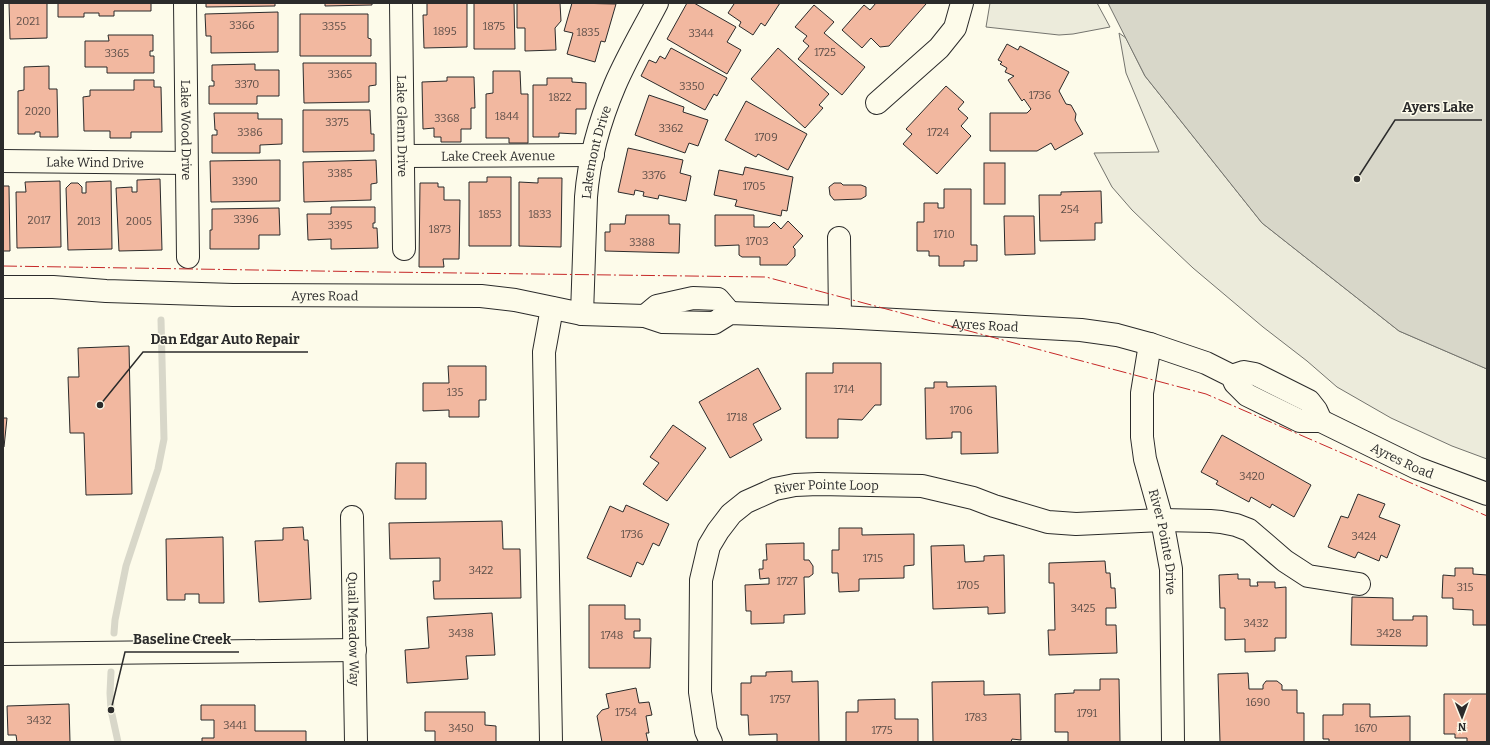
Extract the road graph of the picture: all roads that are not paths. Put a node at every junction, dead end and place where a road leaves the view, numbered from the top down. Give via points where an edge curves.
1 (185, 3) edge
2 (401, 3) edge
3 (657, 3) edge
4 (962, 3) edge
5 (877, 103) dead end
6 (593, 155) junction
7 (403, 156) junction
8 (3, 161) edge
9 (186, 163) junction
10 (840, 238) dead end
11 (404, 249) dead end
12 (188, 257) dead end
13 (3, 287) edge
14 (552, 308) junction
15 (582, 314) junction
16 (840, 317) junction
17 (1150, 344) junction
18 (1487, 494) edge
19 (352, 517) dead end
20 (1162, 520) junction
21 (1359, 584) dead end
22 (355, 650) junction
23 (3, 654) edge
24 (356, 742) edge
25 (551, 742) edge
26 (711, 742) edge
27 (1173, 742) edge

1 - 9 street, Lake Wood Drive
2 - 7 street, Lake Glenn Drive
3 - 6 street, Lakemont Drive via 615,84
4 - 5 street via 955,28 939,48
6 - 7 street, Lake Creek Avenue
6 - 15 street, Lakemont Drive via 588,181
7 - 11 street, Lake Glenn Drive
8 - 9 street, Lake Wind Drive
9 - 12 street, Lake Wood Drive
10 - 16 street
13 - 14 street, Ayres Road via 233,295 481,296
14 - 15 street, Ayres Road
14 - 25 street via 544,352
15 - 16 street, Ayres Road via 645,316 663,322 714,323 730,313
16 - 17 street, Ayres Road via 1081,330 1117,335
17 - 18 street, Ayres Road via 1206,363 1232,376 1244,372 1255,374 1309,401 1321,421 1417,468
17 - 20 street, River Pointe Drive via 1142,393 1142,437 1145,460
19 - 22 street, Quail Meadow Way
20 - 21 street, River Pointe Loop via 1210,521 1236,526 1248,530 1285,561 1308,576
20 - 26 street, River Pointe Loop via 1076,524 1048,522 973,498 922,486 795,485 775,489 746,502 731,514 718,530 709,546 701,580 700,692 706,731
20 - 27 street, River Pointe Drive via 1172,584
22 - 23 street
22 - 24 street, Quail Meadow Way

